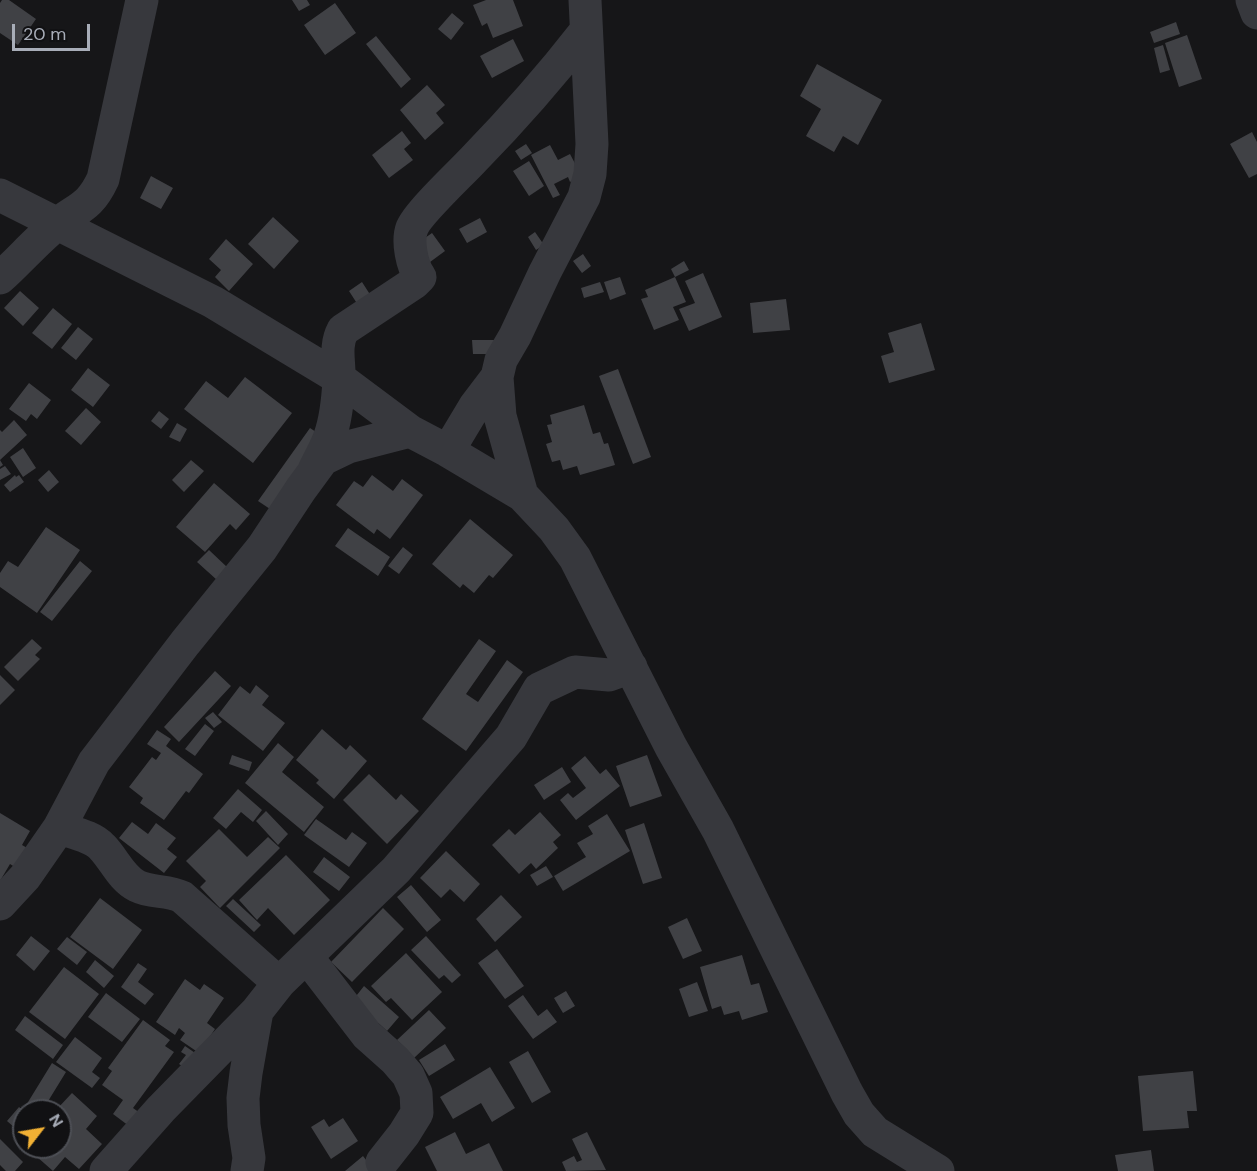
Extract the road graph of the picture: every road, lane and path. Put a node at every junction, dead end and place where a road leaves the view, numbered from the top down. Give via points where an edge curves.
1 (142, 0) edge
2 (1252, 0) edge
3 (1257, 13) edge
4 (585, 16) edge
5 (0, 195) edge
6 (57, 224) junction
7 (0, 278) edge
8 (497, 377) junction
9 (339, 378) junction
10 (410, 431) junction
11 (448, 451) junction
12 (312, 474) junction
13 (522, 495) junction
14 (632, 667) junction
15 (59, 828) junction
16 (0, 904) edge
17 (307, 957) junction
18 (279, 983) junction
19 (257, 1011) junction
20 (382, 1162) dead end
21 (105, 1171) edge
22 (247, 1171) edge
23 (938, 1171) edge

1 - 6 street via 102,179 88,204
2 - 3 street
4 - 8 street via 590,174 584,197 501,360
4 - 9 street via 542,87 411,229 413,268 420,277 343,330 338,339
5 - 6 street
6 - 7 street
6 - 9 street via 213,302
8 - 11 street
8 - 13 street via 500,416
9 - 10 street
9 - 12 street via 330,436
10 - 11 street
10 - 12 street via 348,447 323,459
11 - 13 street
12 - 15 street via 262,548 94,762
13 - 14 street via 575,558
14 - 17 street via 609,675 575,672 539,689 511,737 458,800 396,870
14 - 23 street via 859,1114 875,1132
15 - 16 street
15 - 18 street via 102,846 136,885 182,897
17 - 18 street
17 - 20 street via 367,1035 408,1075 416,1093 417,1113
18 - 19 street
19 - 21 street
19 - 22 street via 243,1098

